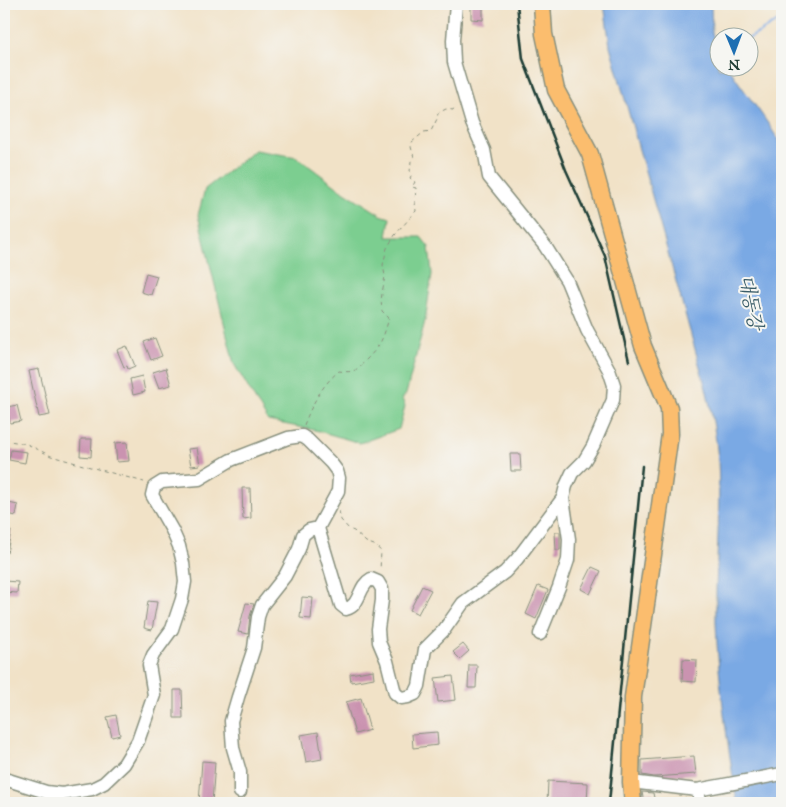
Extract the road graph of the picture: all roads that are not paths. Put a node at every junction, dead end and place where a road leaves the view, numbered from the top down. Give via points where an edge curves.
1 (456, 4) edge
2 (542, 4) edge
3 (563, 498) junction
4 (318, 528) junction
5 (540, 634) dead end
6 (782, 774) edge
7 (4, 782) edge
8 (631, 782) junction
9 (697, 790) junction
10 (240, 792) dead end
11 (633, 803) edge
12 (700, 803) edge

1 - 3 street via 454,62 472,123 484,150 489,177 544,246 567,281 614,385 613,400 593,446 572,473
2 - 8 main road via 544,34 556,90 590,154 643,346 669,408 670,434 633,697
3 - 4 street via 517,559 463,603 444,630 425,649 419,686 408,698 401,698 395,693 379,642 382,589 371,579 365,582 352,607 346,609 341,605
3 - 5 street via 569,539 568,560
4 - 7 street via 338,492 339,478 331,463 302,436 288,438 231,460 199,479 162,482 154,487 152,495 179,546 185,582 172,630 149,664 154,694 138,741 124,764 104,783 92,789 62,794 8,780
4 - 10 street via 308,530 304,535 285,576 262,605 258,617 254,648 231,721 233,748 240,772
6 - 9 street
8 - 9 street
8 - 11 main road
9 - 12 street

